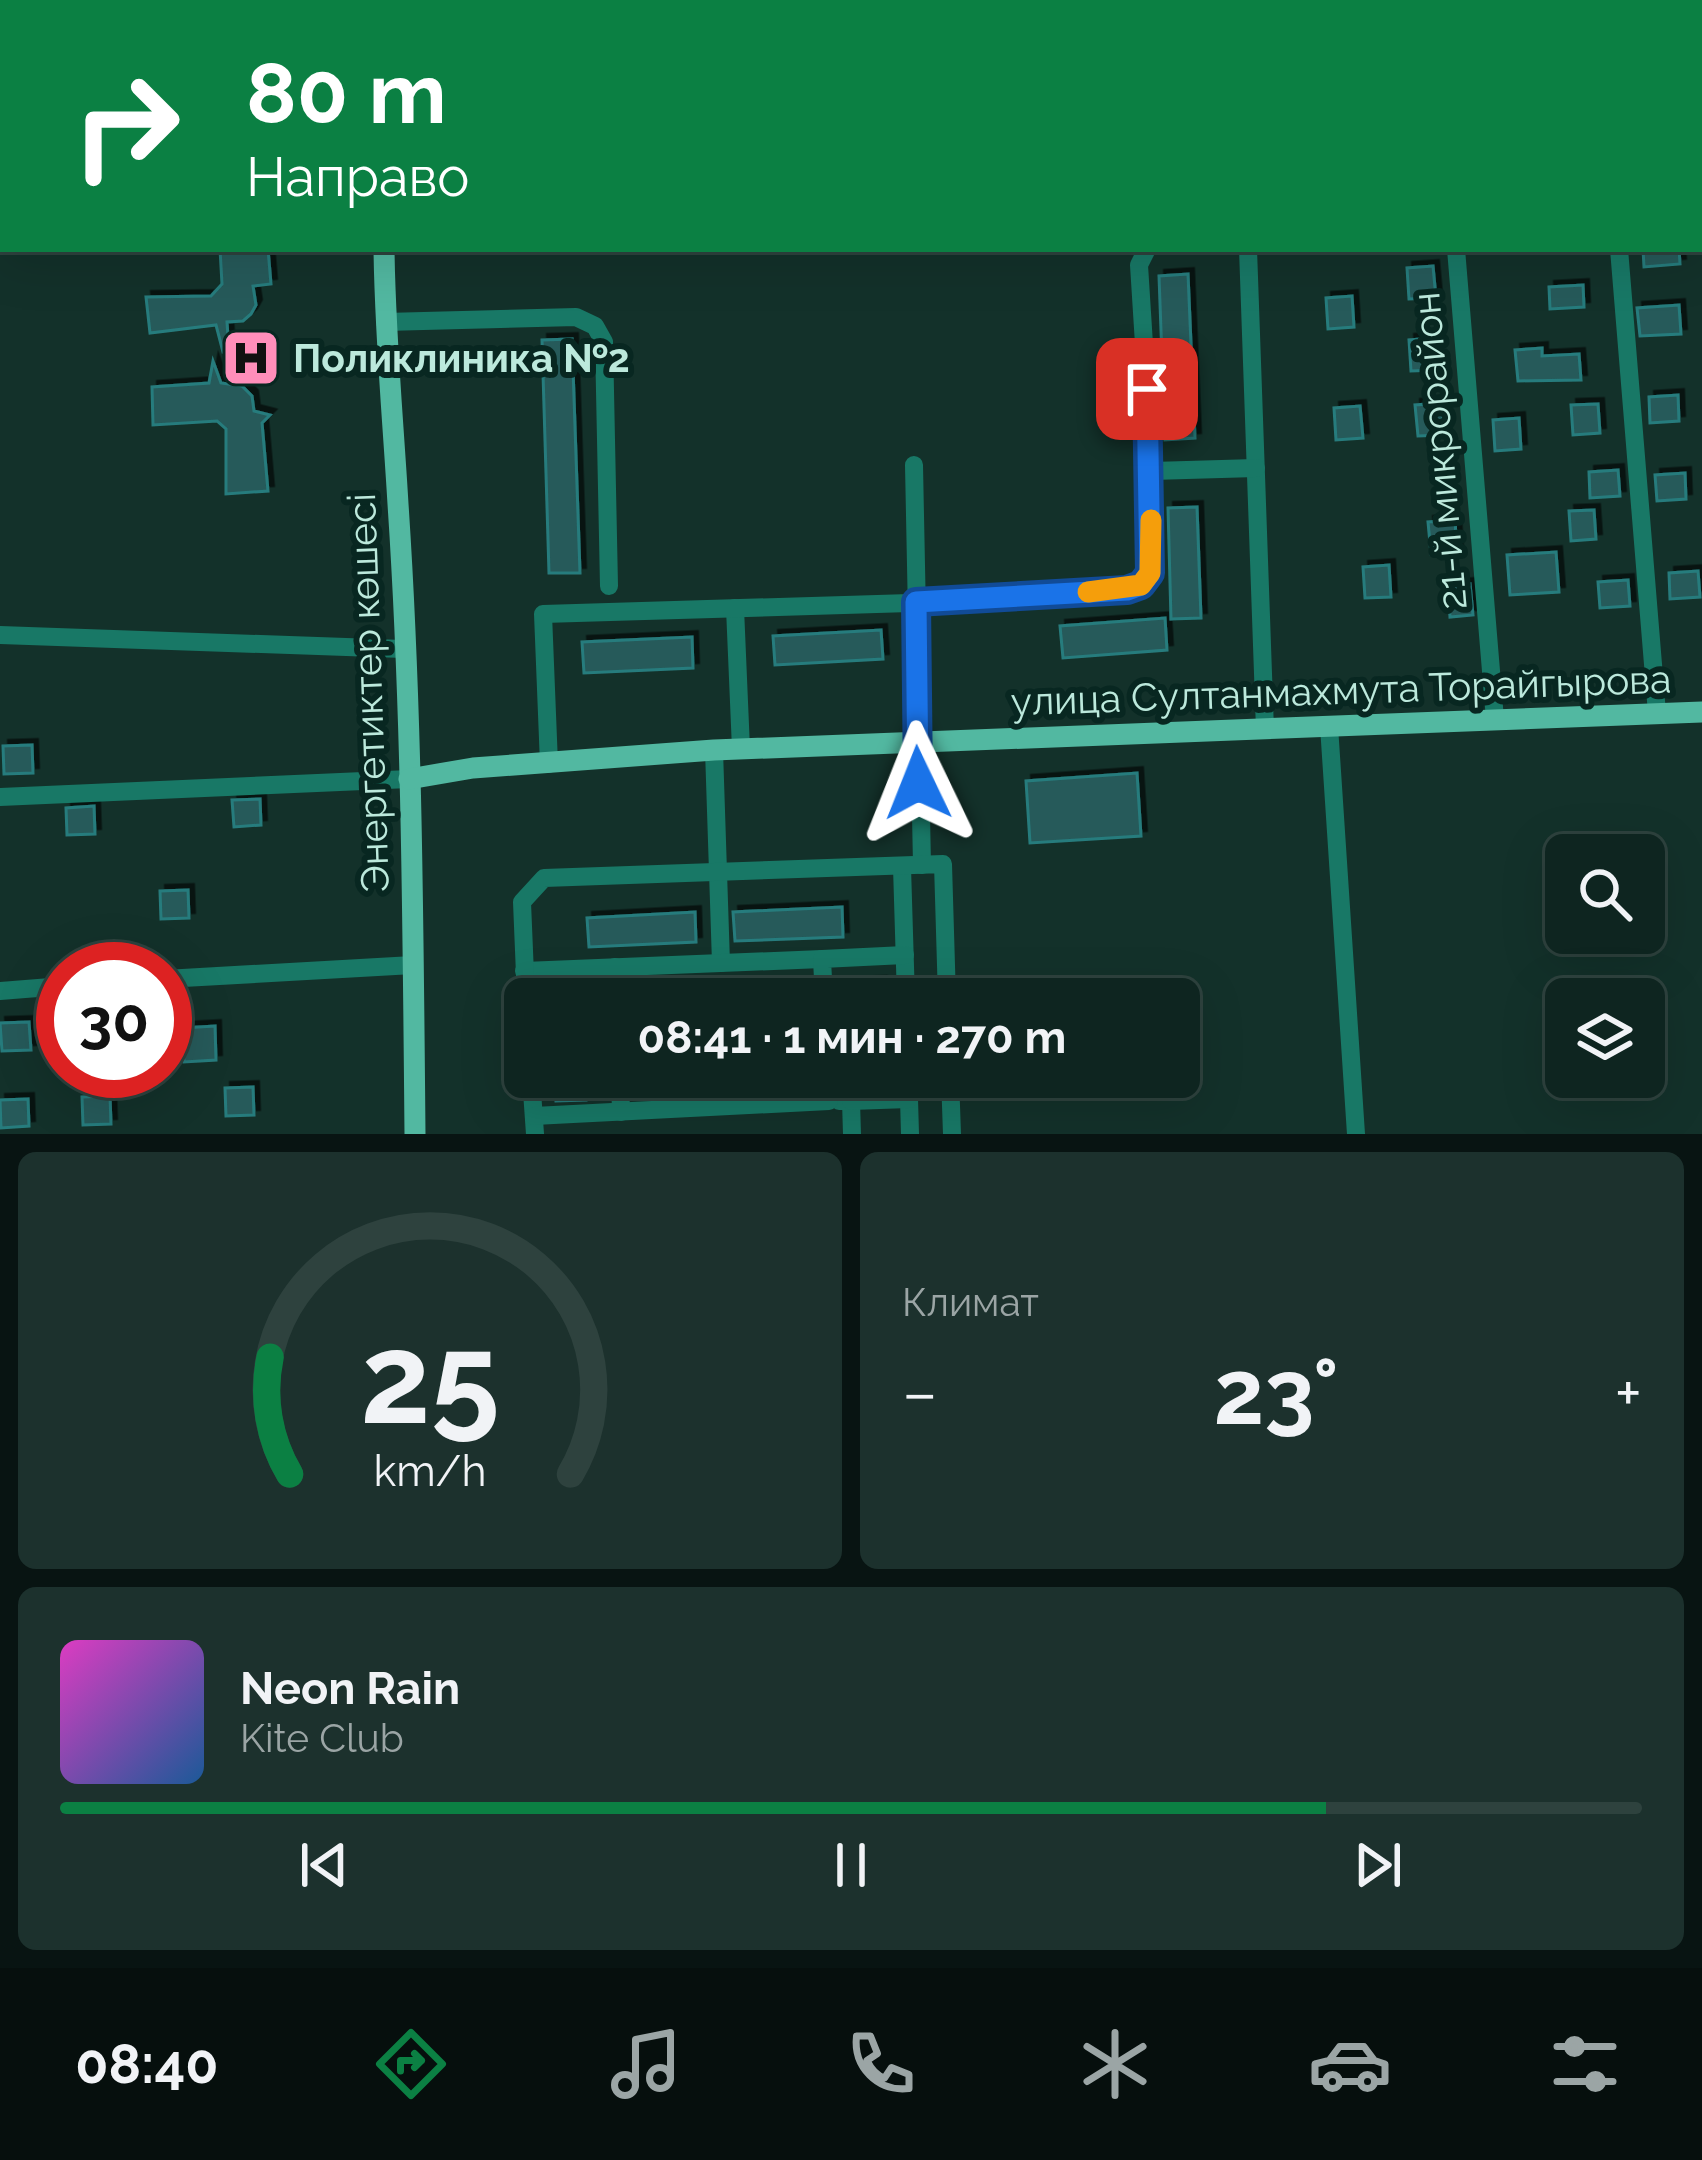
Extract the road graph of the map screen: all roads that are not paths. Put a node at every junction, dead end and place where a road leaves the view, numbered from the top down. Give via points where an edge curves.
1 (384, 252) edge
2 (1248, 252) edge
3 (1456, 252) edge
4 (1619, 252) edge
5 (1142, 254) edge
6 (385, 322) junction
7 (914, 465) dead end
8 (1256, 468) junction
9 (1152, 471) junction
10 (609, 586) dead end
11 (916, 602) junction
12 (735, 608) junction
13 (0, 634) edge
14 (404, 649) junction
15 (1702, 712) edge
16 (1658, 713) junction
17 (1495, 719) junction
18 (1329, 726) junction
19 (1265, 730) junction
20 (916, 742) junction
21 (741, 749) junction
22 (714, 750) junction
23 (549, 764) junction
24 (409, 779) junction
25 (0, 797) edge
26 (912, 866) junction
27 (718, 873) junction
28 (905, 956) junction
29 (822, 959) junction
30 (721, 963) junction
31 (413, 965) junction
32 (615, 967) junction
33 (524, 970) junction
34 (192, 977) edge
35 (525, 978) edge
36 (615, 978) edge
37 (823, 978) edge
38 (906, 978) edge
39 (946, 978) edge
40 (36, 988) edge
41 (0, 991) edge
42 (621, 1098) edge
43 (829, 1098) edge
44 (951, 1098) edge
45 (909, 1099) joint
46 (829, 1101) junction
47 (851, 1101) junction
48 (621, 1112) junction
49 (534, 1125) edge
50 (416, 1134) edge
51 (852, 1134) edge
52 (910, 1134) edge
53 (952, 1134) edge
54 (1356, 1134) edge

1 - 6 main road, Энергетиктер көшесі
2 - 8 street
3 - 17 street, 21-й микрорайон
4 - 16 street
5 - 9 street
6 - 10 street via 576,317 596,326 604,342
6 - 14 main road, Энергетиктер көшесі
7 - 11 street
8 - 9 street
8 - 19 street
9 - 11 street via 1150,573 1141,585
11 - 12 street
11 - 20 street
12 - 21 street
12 - 23 street via 543,614
13 - 14 street
14 - 24 main road, Энергетиктер көшесі
15 - 16 main road, улица Султанмахмута Торайгырова
16 - 17 main road, улица Султанмахмута Торайгырова
17 - 18 main road, улица Султанмахмута Торайгырова
18 - 19 main road, улица Султанмахмута Торайгырова
18 - 54 street
19 - 20 main road, улица Султанмахмута Торайгырова
20 - 21 main road, улица Султанмахмута Торайгырова
20 - 26 street
21 - 22 main road, улица Султанмахмута Торайгырова
22 - 23 main road, улица Султанмахмута Торайгырова
22 - 27 street
23 - 24 main road, улица Султанмахмута Торайгырова
24 - 25 street
24 - 31 main road, Энергетиктер көшесі
26 - 27 street
26 - 28 street
26 - 39 street via 943,864
27 - 30 street
27 - 33 street via 544,878 522,902
28 - 29 street
28 - 38 street
29 - 30 street
29 - 37 street
30 - 32 street
31 - 34 street
31 - 50 main road, Энергетиктер көшесі
32 - 33 street
32 - 36 street
33 - 35 street
40 - 41 street
42 - 48 street
43 - 46 street
44 - 53 street
45 - 47 street
45 - 52 street
46 - 47 street
46 - 48 street
47 - 51 street
48 - 49 street

